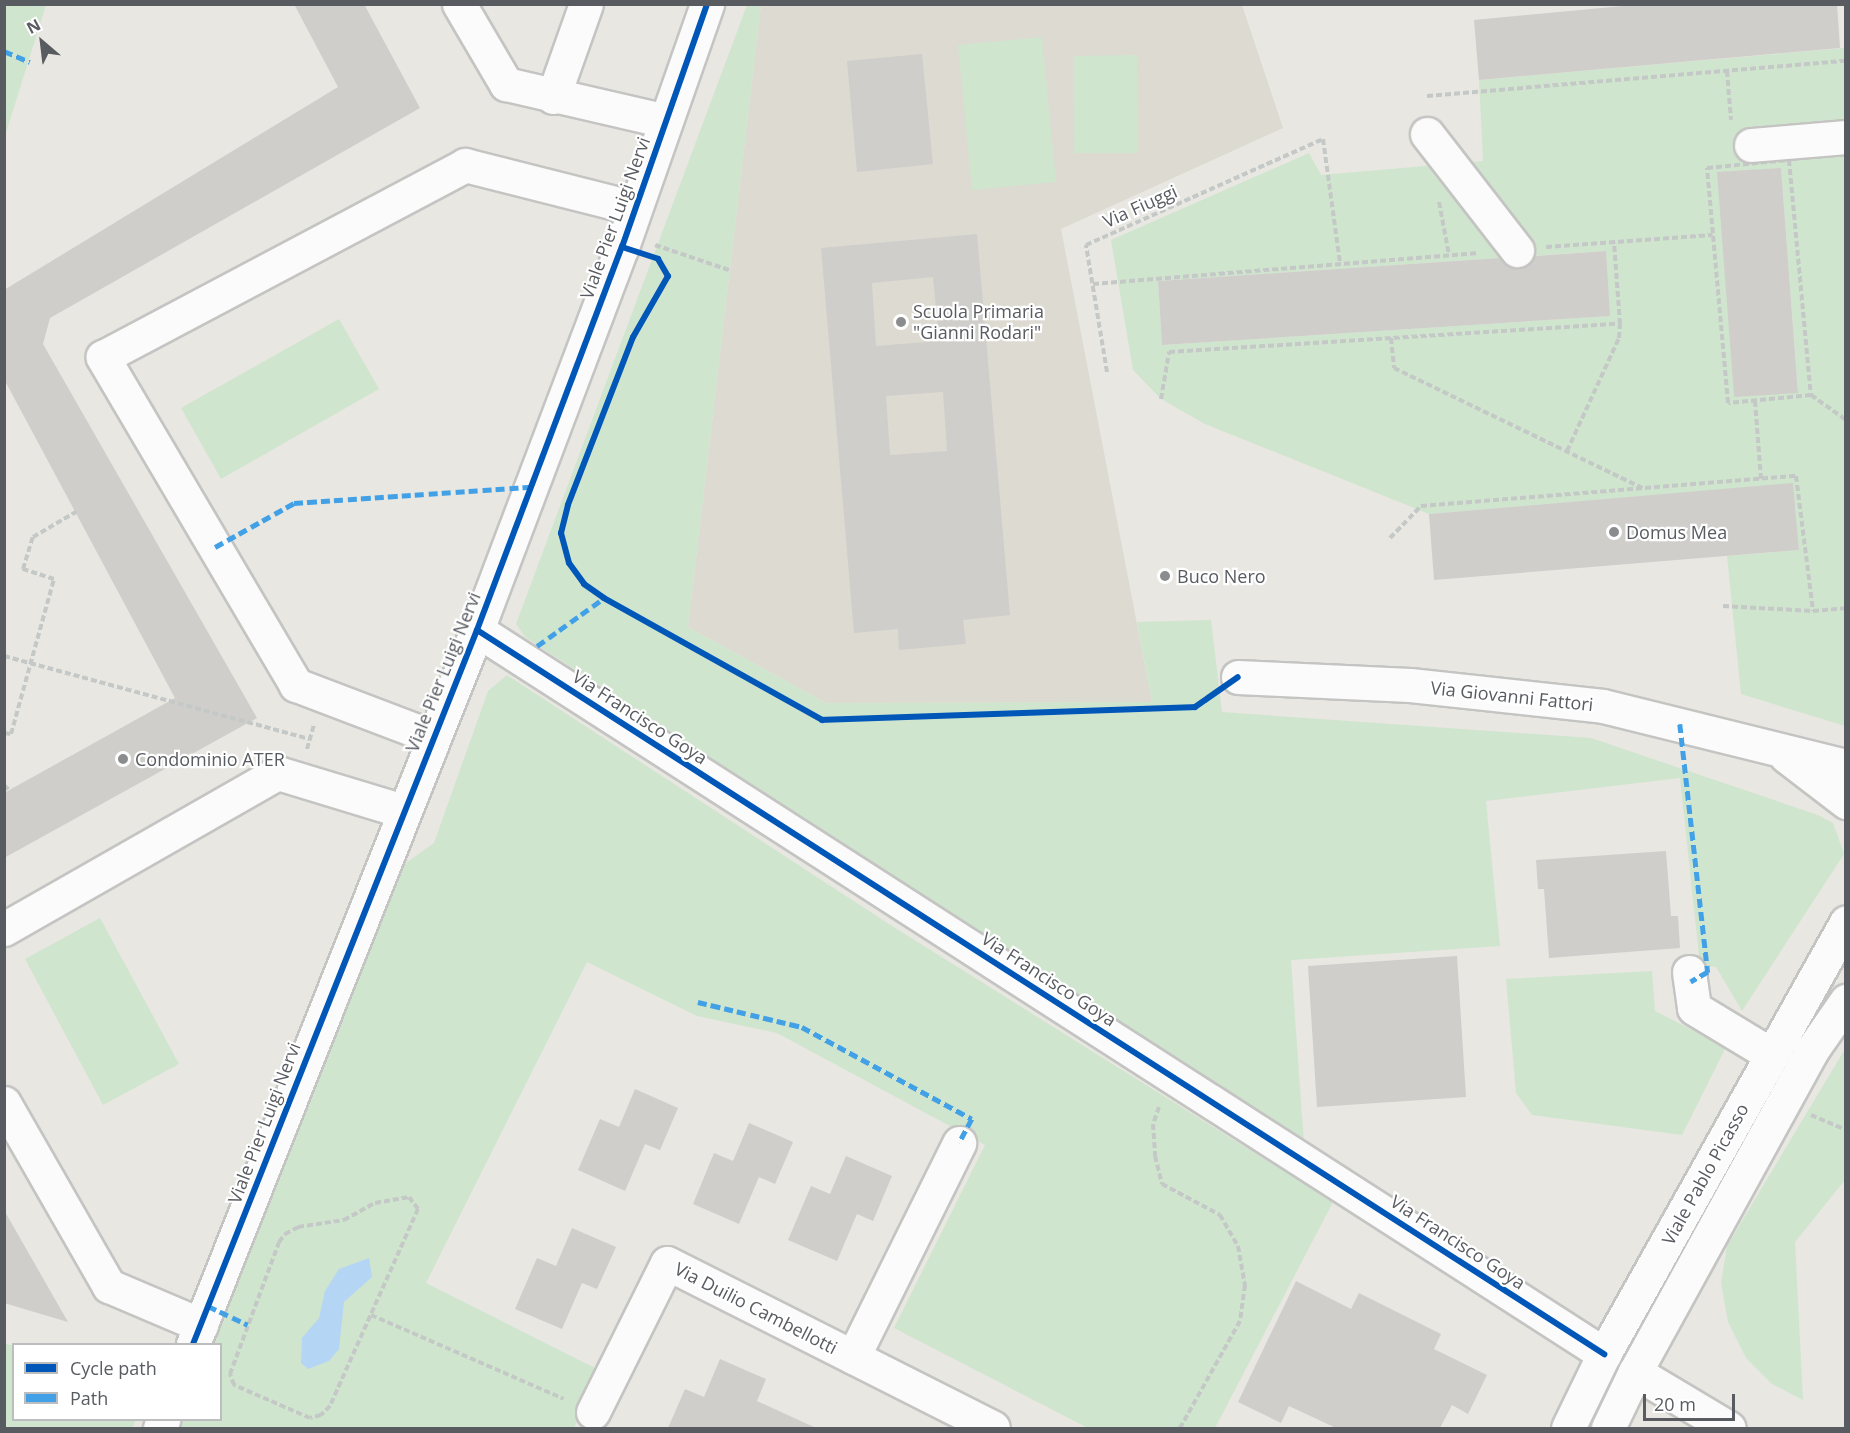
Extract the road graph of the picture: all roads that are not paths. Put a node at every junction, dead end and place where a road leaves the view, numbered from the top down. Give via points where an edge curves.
1 (459, 4) edge
2 (586, 4) edge
3 (707, 4) edge
4 (553, 97) junction
5 (666, 122) junction
6 (1427, 134) dead end
7 (1845, 137) edge
8 (1751, 145) dead end
9 (631, 221) junction
10 (1517, 250) road end
11 (477, 630) junction
12 (1238, 677) dead end
13 (433, 737) junction
14 (1780, 751) junction
15 (1845, 766) edge
16 (1845, 802) edge
17 (403, 811) junction
18 (1845, 922) edge
19 (4, 929) edge
20 (1689, 972) dead end
21 (1845, 1000) edge
22 (1772, 1055) junction
23 (4, 1103) edge
24 (959, 1143) dead end
25 (197, 1335) edge
26 (1604, 1354) junction
27 (853, 1357) junction
28 (1635, 1372) junction
29 (593, 1412) road end
30 (993, 1428) edge
31 (1568, 1428) edge
32 (1608, 1428) edge
33 (1729, 1428) edge

1 - 4 street via 506,84
2 - 4 street
3 - 5 street, Viale Pier Luigi Nervi
4 - 5 street
5 - 9 street, Viale Pier Luigi Nervi
6 - 10 street
7 - 8 street
9 - 11 street, Viale Pier Luigi Nervi
9 - 13 street via 465,165 103,357 296,685
11 - 13 street, Viale Pier Luigi Nervi
11 - 26 street, Via Francisco Goya
12 - 14 street, Via Giovanni Fattori via 1410,685 1603,706
13 - 17 street, Viale Pier Luigi Nervi
14 - 15 street, Via Giovanni Fattori
14 - 16 street, Via Giovanni Fattori
17 - 19 street via 278,773
17 - 25 street, Viale Pier Luigi Nervi
18 - 22 street, Viale Pablo Picasso
20 - 22 street via 1694,1008
21 - 28 street, Viale Pablo Picasso via 1812,1050
22 - 26 street, Viale Pablo Picasso
23 - 25 street via 110,1286
24 - 27 street
26 - 31 street, Viale Pablo Picasso
27 - 29 street, Via Duilio Cambellotti via 667,1263
27 - 30 street, Via Duilio Cambellotti
28 - 32 street, Viale Pablo Picasso
28 - 33 street

